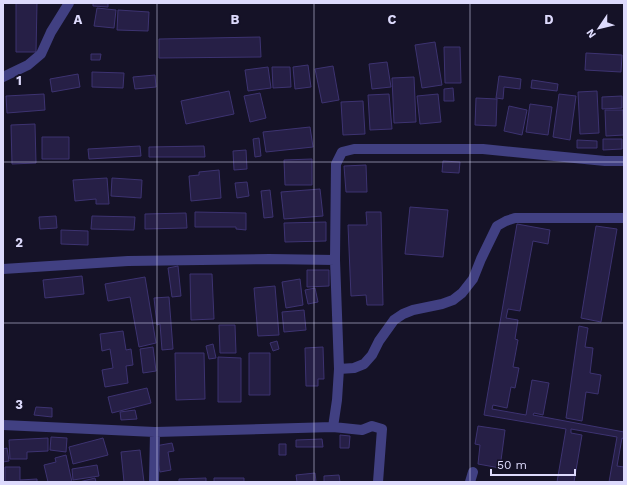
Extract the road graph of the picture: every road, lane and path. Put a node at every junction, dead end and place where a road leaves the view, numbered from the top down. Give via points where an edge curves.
1 (68, 3) edge
2 (3, 76) edge
3 (624, 161) edge
4 (624, 218) edge
5 (335, 260) junction
6 (3, 269) edge
7 (339, 369) junction
8 (3, 425) edge
9 (333, 427) junction
10 (155, 432) junction
11 (154, 482) edge
12 (378, 482) edge

1 - 2 street via 40,54 28,65
3 - 5 street via 483,150 354,149 342,152 336,164
4 - 7 street via 515,218 506,221 497,226 473,279 462,293 442,304 403,314 394,320 364,364
5 - 6 street via 128,261
5 - 7 street
7 - 9 street
8 - 10 street
9 - 10 street
9 - 12 street via 362,430 372,426 382,429
10 - 11 street

